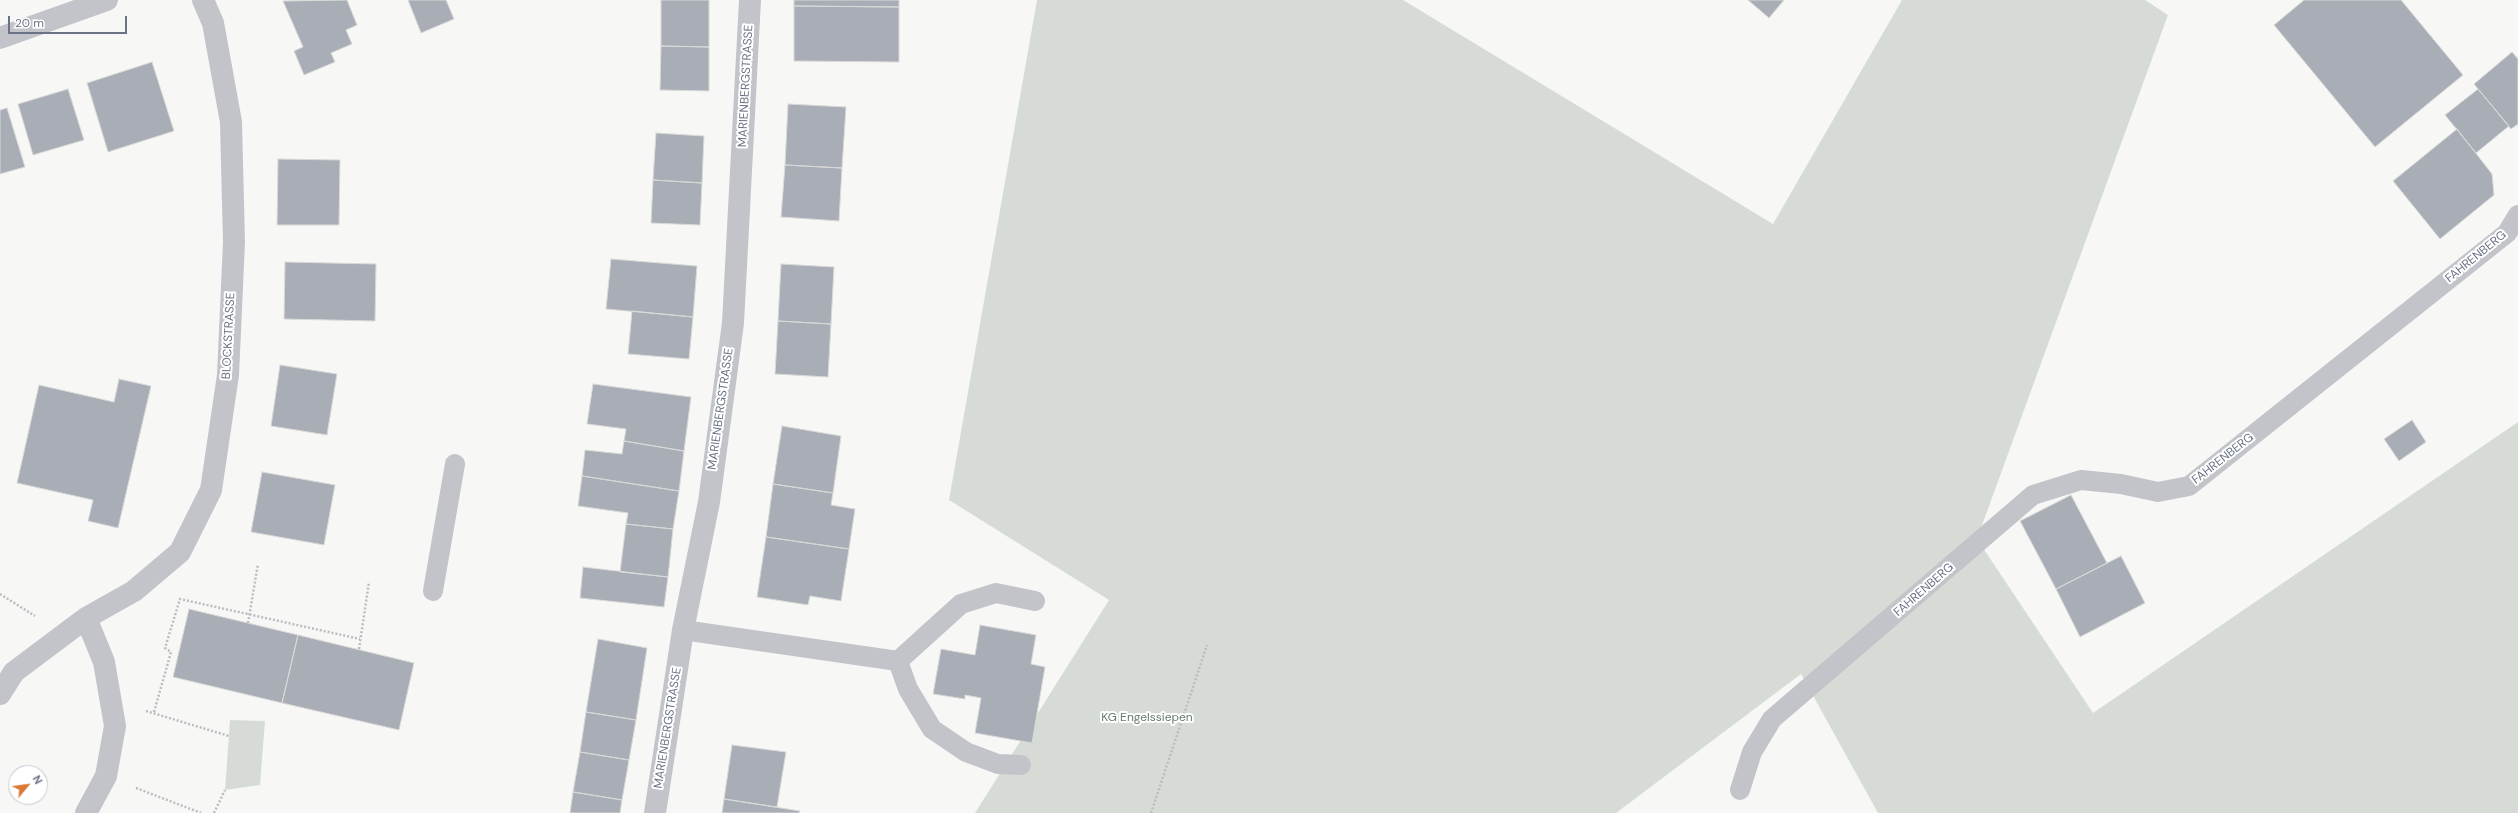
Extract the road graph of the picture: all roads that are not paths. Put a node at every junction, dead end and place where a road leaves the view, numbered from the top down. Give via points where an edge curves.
1 (107, 0) edge
2 (203, 0) edge
3 (750, 0) edge
4 (0, 38) edge
5 (2518, 215) edge
6 (455, 464) dead end
7 (433, 591) dead end
8 (1035, 601) dead end
9 (86, 618) junction
10 (683, 630) junction
11 (898, 661) junction
12 (0, 694) edge
13 (1021, 765) dead end
14 (1740, 790) dead end
15 (86, 813) edge
16 (655, 813) edge

1 - 4 street
2 - 9 street, BLOCKSTRASSE via 213,23 231,122 234,234 228,375 211,490 180,552 134,591
3 - 10 street, MARIENBERGSTRASSE via 732,323 709,502
5 - 14 lane, FAHRENBERG via 2507,233 2189,486 2158,492 2121,484 2081,480 2033,495 1772,719 1752,752
6 - 7 lane
8 - 11 lane via 996,593 961,604
9 - 12 street, BLOCKSTRASSE via 14,672
9 - 15 street via 104,662 115,726 106,776
10 - 11 lane
10 - 16 street, MARIENBERGSTRASSE
11 - 13 lane via 908,689 932,729 966,752 998,764

